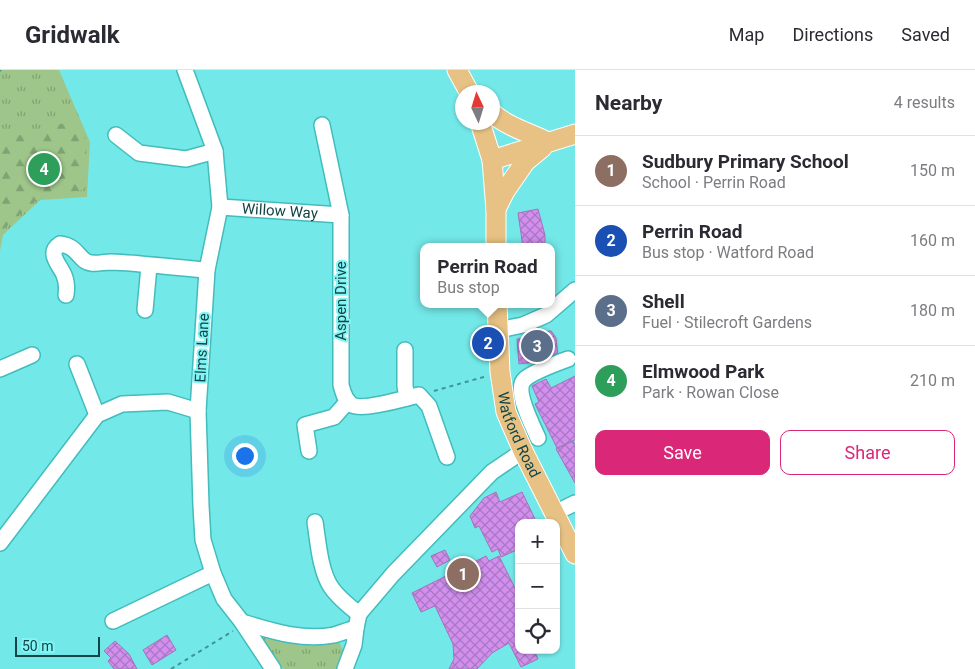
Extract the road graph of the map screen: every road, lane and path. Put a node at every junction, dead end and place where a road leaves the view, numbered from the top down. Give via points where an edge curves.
1 (185, 70) edge
2 (457, 70) edge
3 (465, 85) edge
4 (500, 119) edge
5 (322, 126) dead end
6 (483, 130) edge
7 (575, 134) edge
8 (116, 135) dead end
9 (548, 142) junction
10 (215, 152) junction
11 (492, 160) junction
12 (220, 207) junction
13 (496, 210) junction
14 (342, 215) junction
15 (496, 243) edge
16 (149, 266) junction
17 (207, 270) junction
18 (575, 290) edge
19 (66, 295) dead end
20 (555, 307) edge
21 (497, 308) edge
22 (554, 308) edge
23 (144, 310) dead end
24 (498, 330) junction
25 (405, 350) dead end
26 (32, 355) dead end
27 (568, 359) dead end
28 (77, 364) dead end
29 (0, 369) edge
30 (500, 372) junction
31 (413, 396) junction
32 (348, 401) junction
33 (198, 411) junction
34 (97, 415) junction
35 (519, 418) junction
36 (538, 438) dead end
37 (309, 450) dead end
38 (524, 451) junction
39 (447, 457) dead end
40 (575, 504) edge
41 (555, 514) junction
42 (315, 522) dead end
43 (0, 543) edge
44 (575, 554) edge
45 (213, 574) junction
46 (113, 621) dead end
47 (357, 621) junction
48 (242, 622) junction
49 (171, 669) edge
50 (273, 669) edge
51 (345, 669) edge

1 - 10 street, Elms Lane
2 - 3 main road
4 - 9 main road
5 - 14 street, Aspen Drive
6 - 11 main road
7 - 9 main road
8 - 10 street via 139,153 186,159
9 - 11 main road
9 - 13 main road via 525,162
10 - 12 street, Elms Lane
11 - 13 main road
12 - 14 street, Willow Way
12 - 17 street, Elms Lane
13 - 15 main road
14 - 32 street, Aspen Drive via 341,385
16 - 17 street
16 - 19 street via 92,263 84,260 70,246 60,244 53,255 65,278
16 - 23 street
17 - 33 street, Elms Lane
18 - 20 street
21 - 24 main road, Watford Road
22 - 24 street via 523,325
24 - 30 main road, Watford Road
25 - 31 street via 405,386
26 - 29 street
27 - 35 street via 523,382
28 - 34 street
30 - 31 path
30 - 35 main road, Watford Road via 506,412
31 - 32 street via 366,408 353,406
31 - 39 street via 429,406
32 - 37 street via 334,417 305,426
33 - 34 street via 168,402 122,404
33 - 45 street, Elms Lane via 203,540
34 - 43 street
35 - 36 street
35 - 38 main road, Watford Road
38 - 41 main road, Watford Road
38 - 47 street via 492,472 393,574
40 - 41 street
41 - 44 main road, Watford Road
42 - 47 street via 324,573
45 - 46 street
45 - 48 street, Elms Lane via 224,600
47 - 48 street via 333,635 310,637 289,635
47 - 51 street via 354,645
48 - 49 path via 233,631
48 - 50 street, Elms Lane

